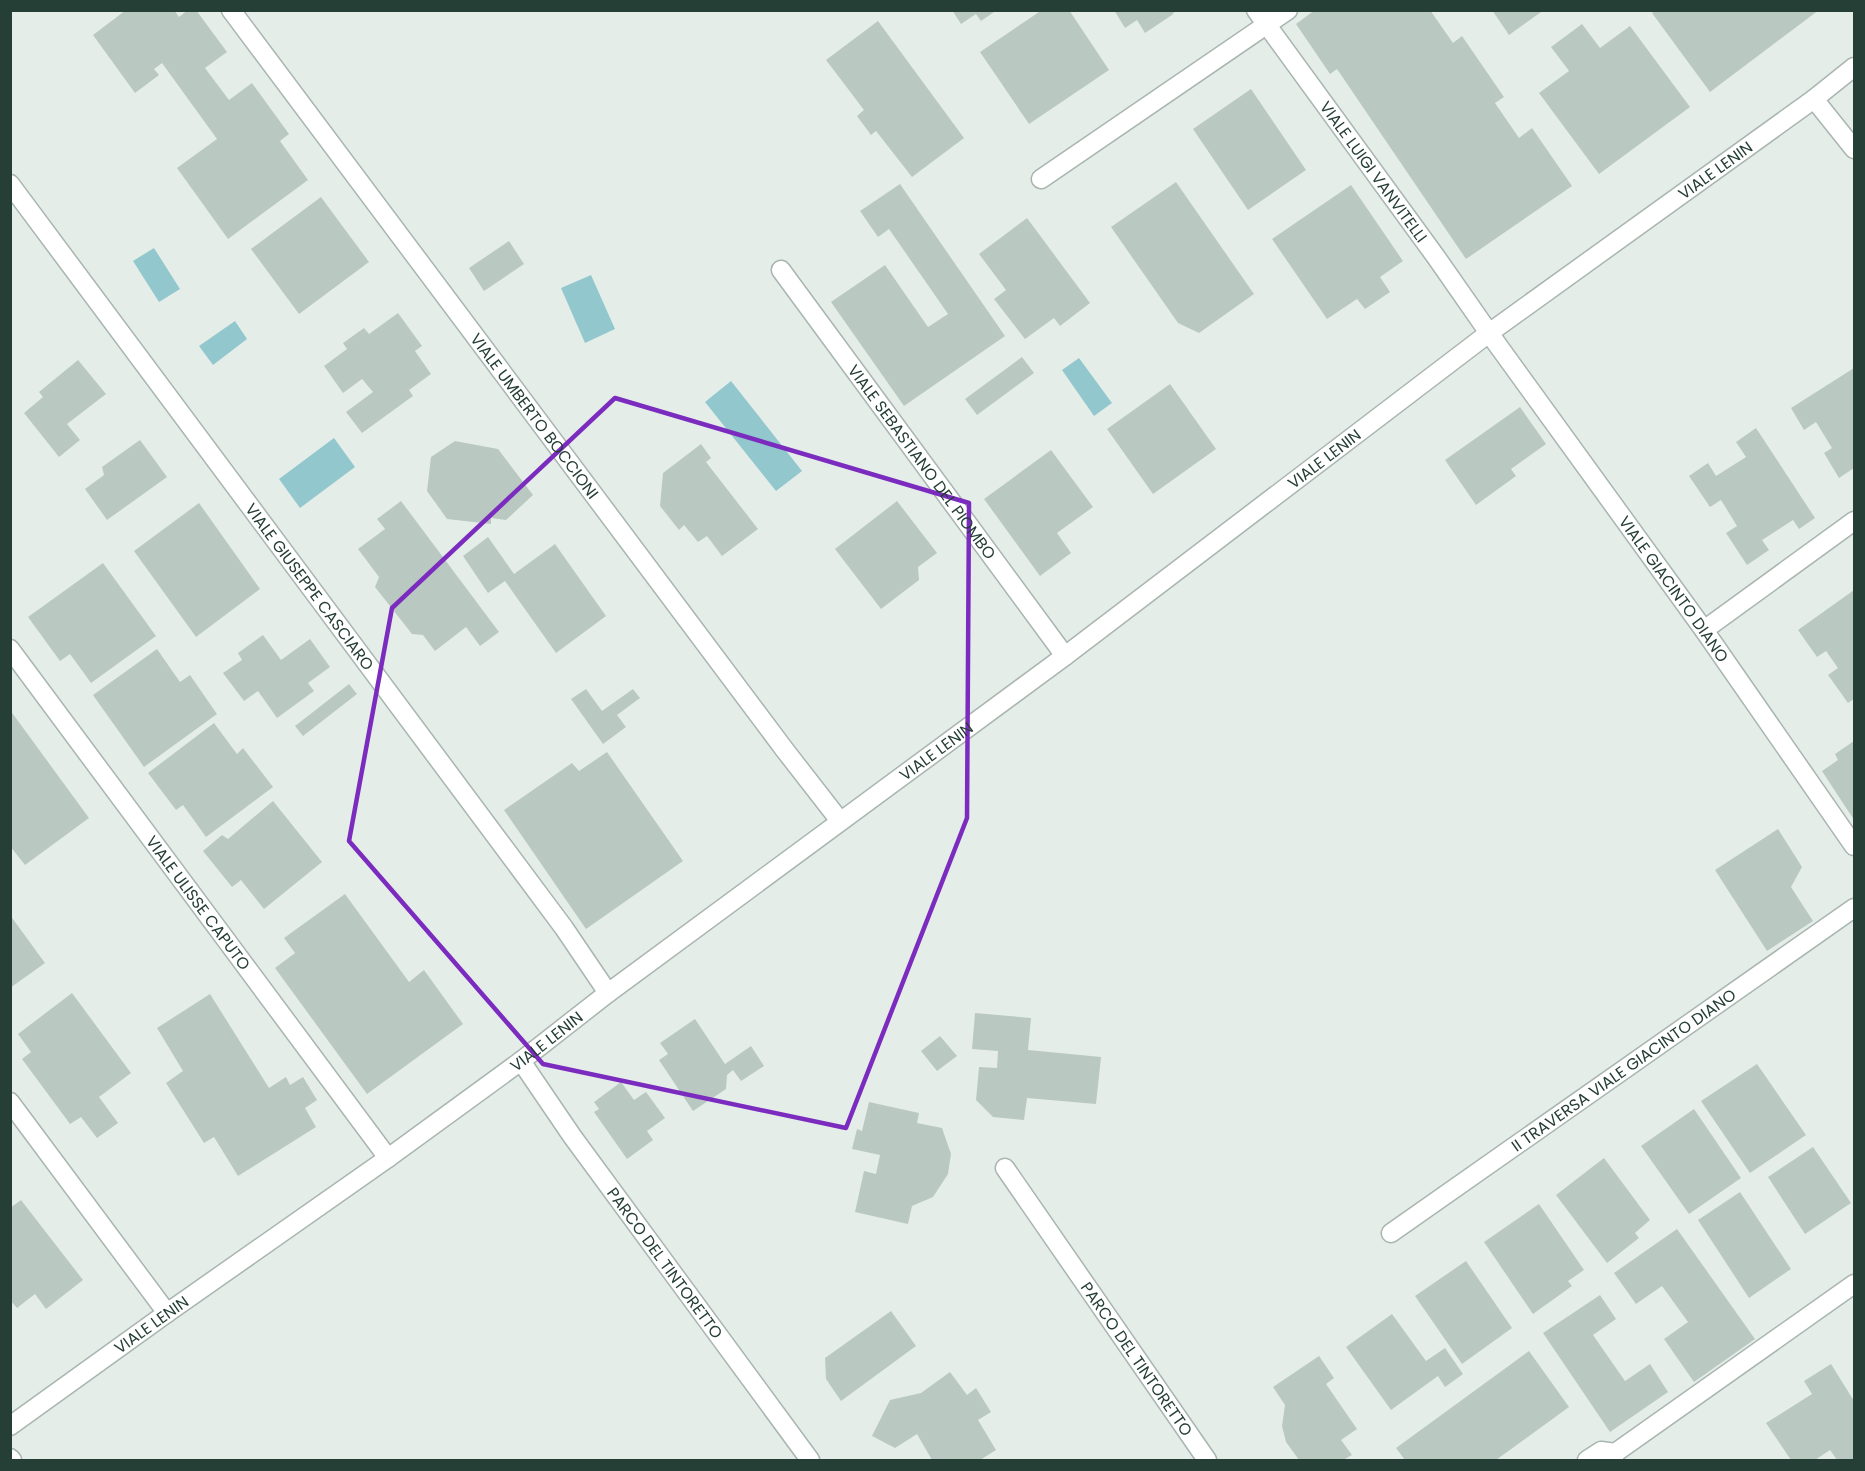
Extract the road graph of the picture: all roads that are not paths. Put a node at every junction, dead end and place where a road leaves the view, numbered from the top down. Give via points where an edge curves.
1 (231, 10) edge
2 (1288, 10) edge
3 (1261, 18) edge
4 (1854, 67) edge
5 (1814, 99) junction
6 (1854, 149) edge
7 (1041, 179) dead end
8 (10, 184) edge
9 (781, 270) dead end
10 (1489, 333) junction
11 (1854, 521) edge
12 (1704, 630) junction
13 (10, 649) edge
14 (1065, 656) junction
15 (840, 821) junction
16 (1854, 846) edge
17 (1854, 908) edge
18 (608, 993) junction
19 (521, 1061) junction
20 (10, 1102) edge
21 (388, 1158) junction
22 (1005, 1168) dead end
23 (1391, 1233) dead end
24 (1854, 1284) edge
25 (167, 1313) junction
26 (10, 1426) edge
27 (1614, 1457) edge
28 (810, 1461) edge
29 (1207, 1461) edge
30 (1587, 1461) edge

1 - 15 street, VIALE UMBERTO BOCCIONI
2 - 3 street
3 - 7 street
3 - 10 street, VIALE LUIGI VANVITELLI
4 - 5 street, VIALE LENIN
5 - 6 street
5 - 10 street, VIALE LENIN
8 - 18 street, VIALE GIUSEPPE CASCIARO via 557,918
9 - 14 street, VIALE SEBASTIANO DEL PIOMBO
10 - 12 street, VIALE GIACINTO DIANO
10 - 14 street, VIALE LENIN
11 - 12 street
12 - 16 street, VIALE GIACINTO DIANO
13 - 21 street, VIALE ULISSE CAPUTO
14 - 15 street, VIALE LENIN
15 - 18 street, VIALE LENIN
17 - 23 street, II TRAVERSA VIALE GIACINTO DIANO
18 - 19 street, VIALE LENIN
19 - 21 street, VIALE LENIN
19 - 28 street, PARCO DEL TINTORETTO
20 - 25 street
21 - 25 street, VIALE LENIN
22 - 29 street, PARCO DEL TINTORETTO
24 - 27 street
25 - 26 street, VIALE LENIN
27 - 30 street via 1601,1451

